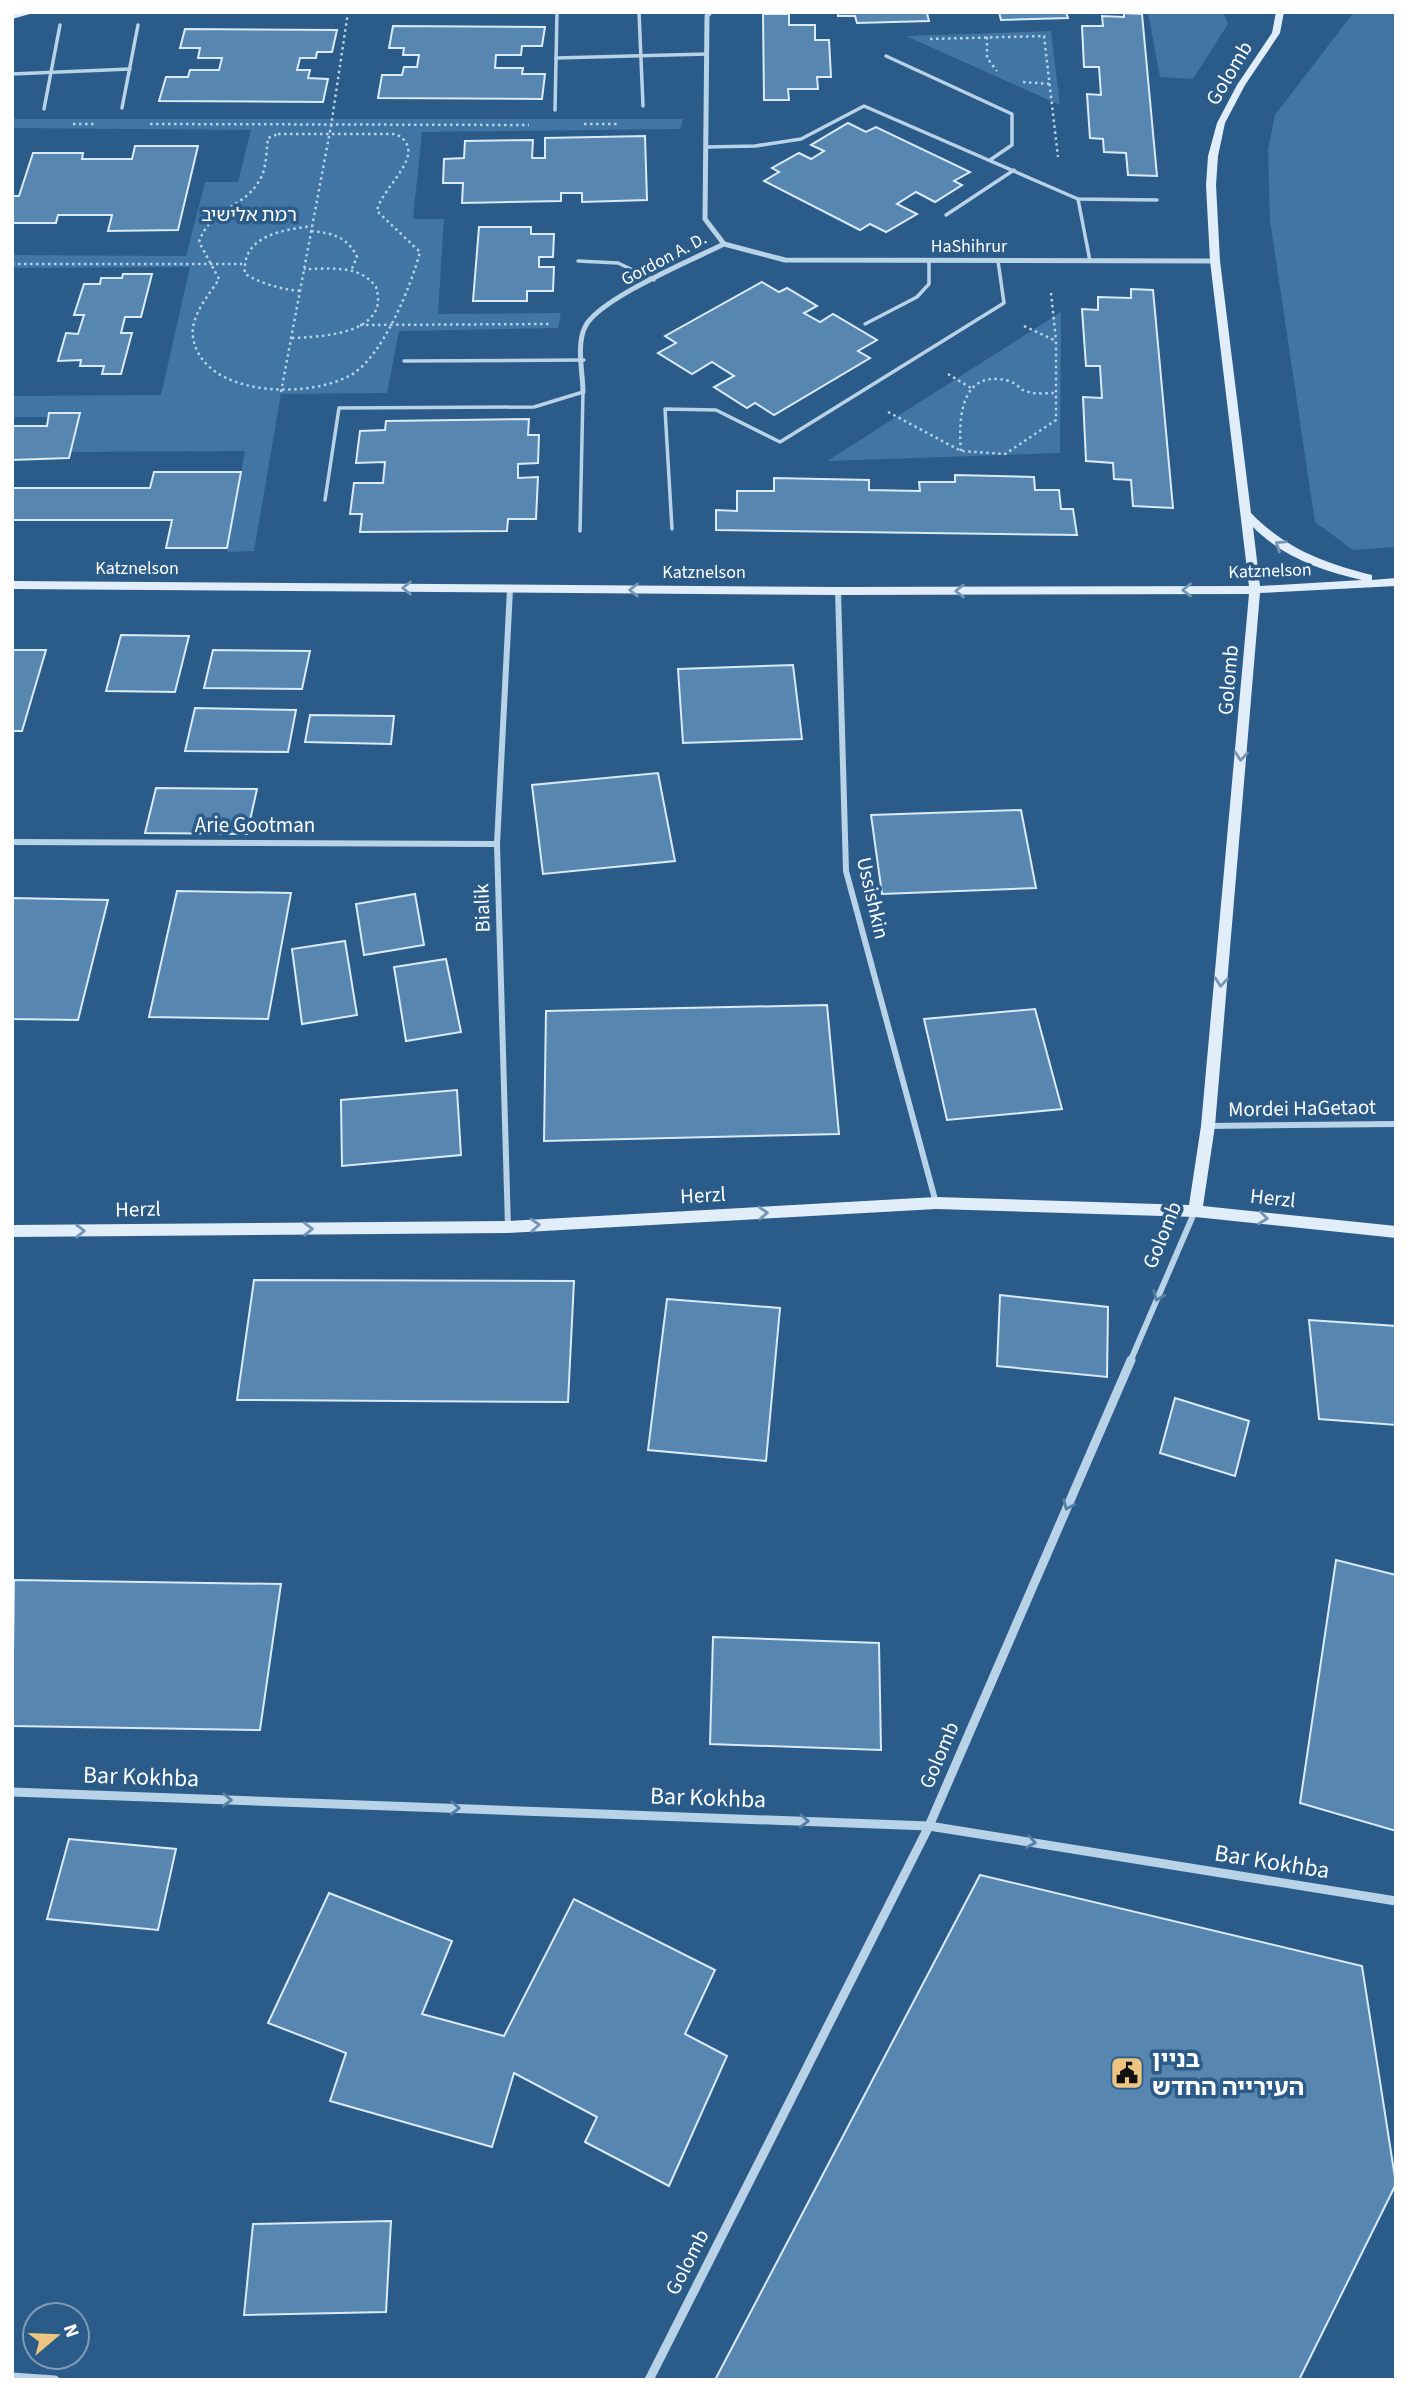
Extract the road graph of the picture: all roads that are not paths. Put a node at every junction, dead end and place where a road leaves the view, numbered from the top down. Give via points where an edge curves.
1 (33, 12) edge
2 (557, 12) edge
3 (639, 12) edge
4 (1280, 12) edge
5 (707, 13) edge
6 (14, 18) edge
7 (60, 25) dead end
8 (138, 25) dead end
9 (707, 54) junction
10 (641, 56) junction
11 (886, 56) dead end
12 (556, 58) junction
13 (130, 69) junction
14 (12, 74) edge
15 (50, 74) junction
16 (643, 106) dead end
17 (122, 108) dead end
18 (44, 109) dead end
19 (555, 110) dead end
20 (706, 147) junction
21 (990, 160) junction
22 (1014, 170) junction
23 (1078, 199) junction
24 (1157, 200) dead end
25 (946, 215) dead end
26 (724, 244) junction
27 (929, 260) junction
28 (578, 261) dead end
29 (998, 261) junction
30 (1090, 261) junction
31 (1215, 261) junction
32 (655, 280) junction
33 (864, 324) dead end
34 (584, 360) junction
35 (404, 361) dead end
36 (583, 392) junction
37 (325, 500) dead end
38 (1246, 514) junction
39 (672, 529) dead end
40 (580, 531) dead end
41 (1393, 582) edge
42 (12, 585) edge
43 (510, 589) junction
44 (1255, 590) junction
45 (838, 591) junction
46 (12, 842) edge
47 (497, 844) junction
48 (1396, 1124) edge
49 (1208, 1126) junction
50 (936, 1203) junction
51 (1195, 1211) junction
52 (509, 1227) junction
53 (12, 1231) edge
54 (1396, 1232) edge
55 (12, 1792) edge
56 (929, 1826) junction
57 (1396, 1901) edge
58 (12, 2377) edge
59 (55, 2380) edge
60 (649, 2380) edge

1 - 6 street
2 - 12 lane
3 - 10 lane
4 - 31 street, Golomb via 1276,33 1230,105 1216,145 1211,185
5 - 9 street, Gordon A. D.
7 - 15 lane
8 - 13 lane
9 - 10 lane
9 - 20 street, Gordon A. D.
10 - 12 lane
10 - 16 lane
11 - 21 lane via 1012,114 1012,145
12 - 19 lane
13 - 15 lane
13 - 17 lane
14 - 15 lane
15 - 18 lane
20 - 21 lane via 801,139 864,106
20 - 26 street, Gordon A. D. via 705,219
21 - 22 lane
22 - 23 lane
22 - 25 lane
23 - 24 lane
23 - 30 lane
26 - 27 street, HaShihrur via 785,260
26 - 32 street, Gordon A. D.
27 - 29 street, HaShihrur
27 - 33 lane via 929,284 916,297
28 - 32 lane via 620,262
29 - 30 street, HaShihrur
29 - 39 lane via 1004,303 780,442 716,410 665,409
30 - 31 street, HaShihrur
31 - 38 street, Golomb
32 - 34 street, Gordon A. D. via 599,310 586,324
34 - 35 lane
34 - 36 street
36 - 37 lane via 534,407 339,408
36 - 40 lane
41 -> 38 street via 1329,570 1302,559 1262,533
38 - 44 street, Golomb
41 - 44 street, Katznelson
43 -> 42 street, Katznelson
45 -> 43 street, Katznelson
43 - 47 street, Bialik
44 -> 45 street, Katznelson
44 -> 49 street, Golomb
45 - 50 street, Ussishkin via 846,870
46 - 47 street, Arie Gootman
47 - 52 street, Bialik
48 - 49 street, Mordei HaGetaot
49 - 51 street, Golomb
50 - 51 street, Herzl
52 -> 50 street, Herzl
51 -> 54 street, Herzl
51 -> 56 street, Golomb
53 -> 52 street, Herzl
55 -> 56 street, Bar Kokhba
56 -> 57 street, Bar Kokhba
56 - 60 street, Golomb
58 - 59 street

